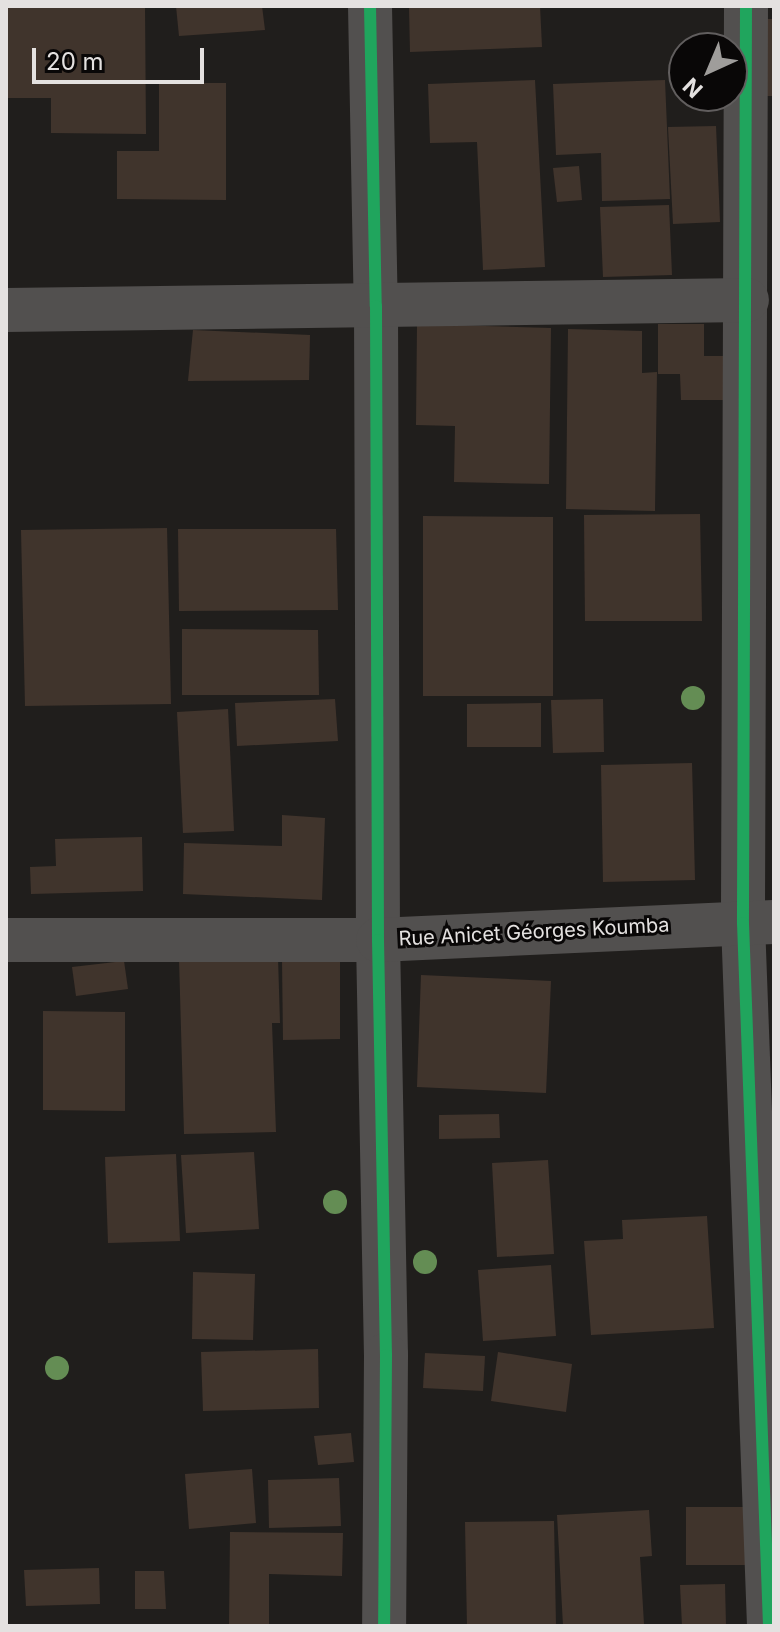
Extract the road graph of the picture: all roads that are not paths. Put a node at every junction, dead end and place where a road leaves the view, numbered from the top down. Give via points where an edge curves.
1 (370, 6) edge
2 (746, 6) edge
3 (747, 300) junction
4 (376, 306) junction
5 (6, 310) edge
6 (758, 922) edge
7 (6, 940) edge
8 (378, 940) junction
9 (384, 1626) edge
10 (769, 1626) edge

1 - 4 street
2 - 3 street
3 - 4 street
3 - 6 street
4 - 5 street
4 - 8 street
6 - 8 street, Rue Anicet Géorges Koumba
6 - 10 street
7 - 8 street, Rue Anicet Géorges Koumba
8 - 9 street via 386,1355

